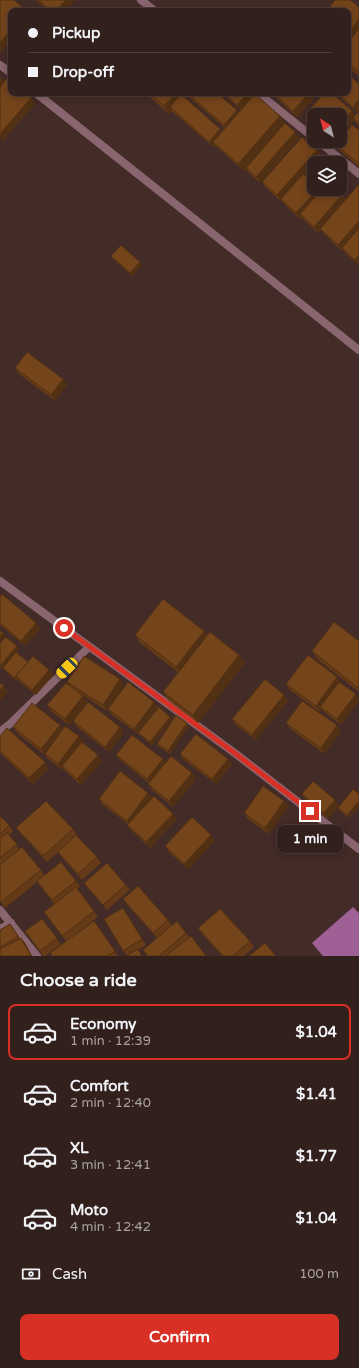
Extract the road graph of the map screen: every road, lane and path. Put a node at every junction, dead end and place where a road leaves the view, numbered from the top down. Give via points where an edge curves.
1 (141, 0) edge
2 (151, 8) edge
3 (0, 64) edge
4 (8, 71) edge
5 (40, 96) edge
6 (262, 96) edge
7 (307, 132) edge
8 (327, 148) edge
9 (359, 174) edge
10 (359, 350) edge
11 (0, 581) edge
12 (90, 646) junction
13 (0, 732) edge
14 (359, 849) edge
15 (0, 910) edge
16 (11, 923) junction
17 (0, 929) edge
18 (37, 956) edge

1 - 2 street
3 - 4 street
5 - 10 street
6 - 7 street
8 - 9 street
11 - 12 street
12 - 13 street
12 - 14 street
15 - 16 street
16 - 17 street
16 - 18 street

